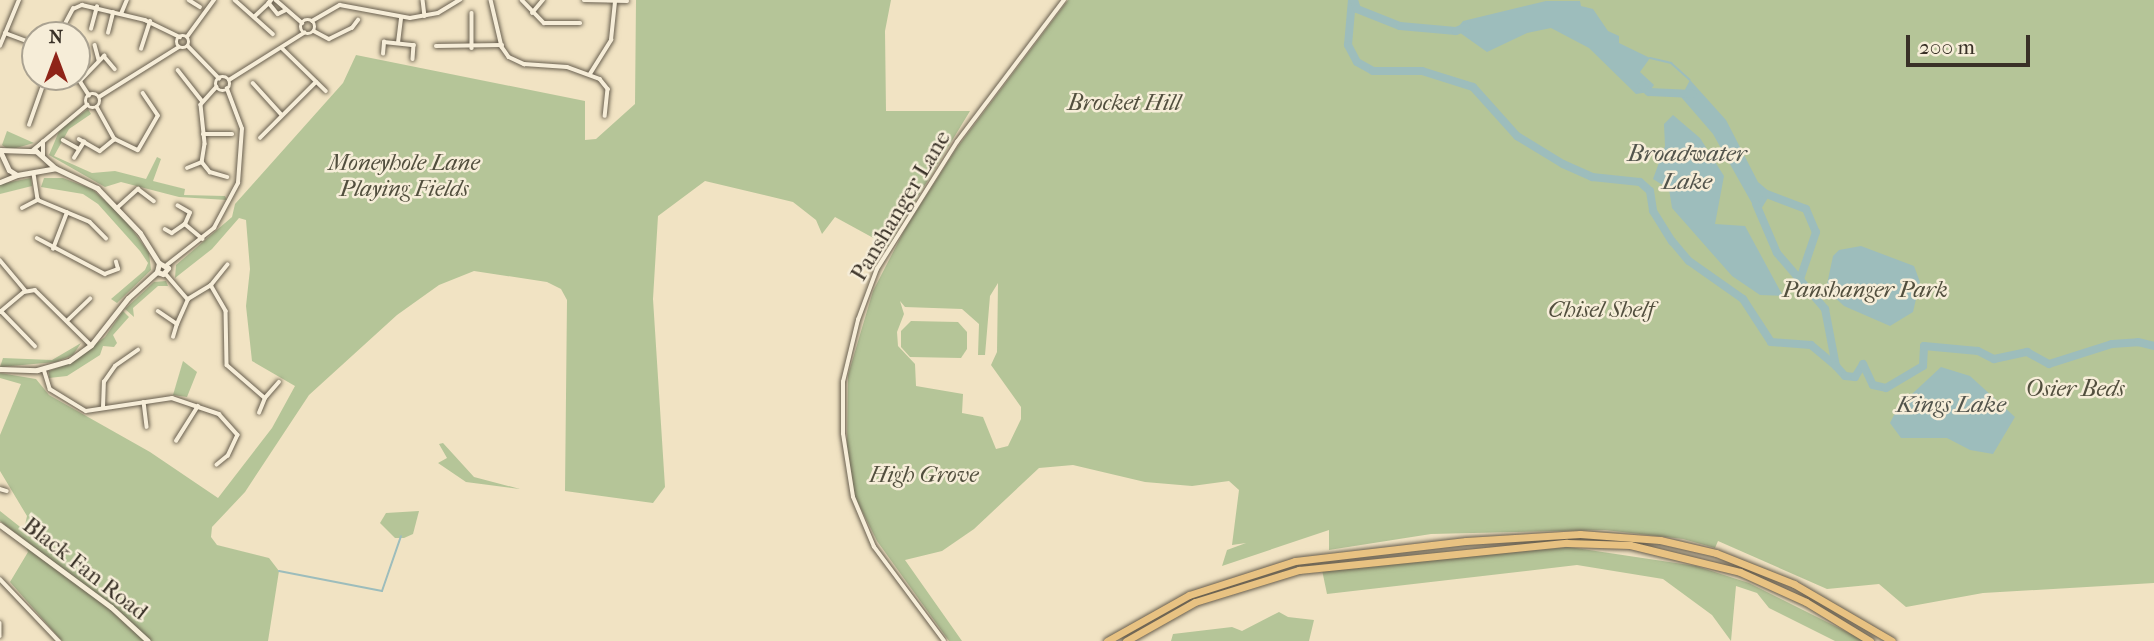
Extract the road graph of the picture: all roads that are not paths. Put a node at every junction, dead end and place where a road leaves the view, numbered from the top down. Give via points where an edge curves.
1 (19, 0) edge
2 (127, 0) edge
3 (189, 0) edge
4 (214, 0) edge
5 (234, 0) edge
6 (285, 0) edge
7 (371, 0) edge
8 (423, 0) edge
9 (460, 0) edge
10 (491, 0) edge
11 (522, 0) edge
12 (543, 0) edge
13 (584, 0) edge
14 (1064, 0) edge
15 (627, 1) edge
16 (82, 2) edge
17 (274, 2) edge
18 (615, 2) junction
19 (97, 7) junction
20 (200, 7) dead end
21 (368, 7) junction
22 (286, 10) junction
23 (113, 13) junction
24 (471, 13) dead end
25 (533, 13) junction
26 (120, 14) junction
27 (425, 16) junction
28 (254, 17) junction
29 (401, 18) junction
30 (358, 20) dead end
31 (67, 21) edge
32 (150, 21) junction
33 (312, 21) junction
34 (302, 23) junction
35 (580, 23) dead end
36 (91, 29) dead end
37 (314, 31) junction
38 (5, 33) junction
39 (108, 33) dead end
40 (304, 33) junction
41 (273, 34) dead end
42 (180, 37) junction
43 (187, 37) junction
44 (21, 39) edge
45 (398, 43) junction
46 (94, 45) dead end
47 (502, 45) junction
48 (0, 46) edge
49 (188, 46) junction
50 (436, 46) dead end
51 (179, 47) junction
52 (472, 48) junction
53 (141, 49) dead end
54 (283, 49) junction
55 (383, 54) dead end
56 (413, 59) dead end
57 (99, 60) junction
58 (91, 69) edge
59 (115, 69) dead end
60 (177, 70) dead end
61 (590, 74) junction
62 (219, 78) junction
63 (229, 80) junction
64 (316, 82) junction
65 (253, 83) dead end
66 (216, 87) junction
67 (227, 89) junction
68 (41, 91) edge
69 (86, 91) edge
70 (326, 91) dead end
71 (143, 94) dead end
72 (89, 95) junction
73 (99, 97) junction
74 (202, 101) junction
75 (86, 105) junction
76 (97, 107) junction
77 (282, 116) junction
78 (605, 116) dead end
79 (29, 125) dead end
80 (203, 134) junction
81 (232, 134) dead end
82 (260, 138) dead end
83 (79, 139) dead end
84 (115, 139) junction
85 (63, 140) dead end
86 (43, 142) junction
87 (84, 142) junction
88 (79, 149) junction
89 (0, 151) edge
90 (32, 151) junction
91 (14, 154) junction
92 (43, 158) junction
93 (74, 158) dead end
94 (202, 162) junction
95 (8, 165) junction
96 (187, 167) dead end
97 (55, 168) junction
98 (42, 170) junction
99 (34, 174) junction
100 (17, 175) junction
101 (227, 177) dead end
102 (0, 181) edge
103 (38, 200) junction
104 (154, 201) dead end
105 (178, 206) dead end
106 (118, 207) junction
107 (22, 208) dead end
108 (67, 213) junction
109 (185, 224) junction
110 (165, 229) dead end
111 (37, 238) dead end
112 (106, 238) dead end
113 (203, 239) junction
114 (53, 249) junction
115 (0, 260) edge
116 (116, 262) dead end
117 (159, 263) junction
118 (167, 265) junction
119 (227, 265) dead end
120 (157, 272) junction
121 (165, 273) junction
122 (211, 285) junction
123 (26, 291) junction
124 (90, 299) dead end
125 (188, 299) junction
126 (158, 311) dead end
127 (1, 312) edge
128 (67, 321) junction
129 (177, 324) junction
130 (173, 338) dead end
131 (91, 345) junction
132 (35, 346) dead end
133 (138, 350) dead end
134 (0, 369) edge
135 (44, 369) junction
136 (279, 383) dead end
137 (265, 398) junction
138 (144, 402) junction
139 (198, 406) junction
140 (103, 409) junction
141 (259, 414) dead end
142 (147, 427) dead end
143 (176, 441) dead end
144 (217, 465) dead end
145 (0, 489) edge
146 (6, 491) dead end
147 (0, 525) edge
148 (0, 579) edge
149 (0, 623) edge
150 (0, 636) edge
151 (59, 641) edge
152 (148, 641) edge
153 (944, 641) edge
154 (1107, 641) edge
155 (1126, 641) edge
156 (1870, 641) edge
157 (1892, 641) edge

1 - 38 street
2 - 26 street
3 - 20 street
4 - 43 street
5 - 28 street
6 - 17 street
7 - 21 street
8 - 27 street
9 - 27 street
10 - 47 street
11 - 25 street
12 - 25 street
13 - 18 street
14 - 153 street, Panshanger Lane via 957,142 877,270 858,320 843,382 843,434 853,497 874,547
15 - 18 street
16 - 19 street
16 - 31 street
17 - 22 street
17 - 22 street via 278,14
17 - 28 street
18 - 61 street via 611,40
19 - 23 street
19 - 36 street
21 - 29 street
21 - 33 street via 340,5
22 - 34 street
23 - 26 street
23 - 39 street
24 - 52 street
25 - 35 street via 544,23
26 - 32 street
27 - 29 street
28 - 41 street
29 - 45 street
30 - 37 street via 329,39
32 - 42 street
32 - 53 street via 141,37
33 - 34 street
33 - 37 street
34 - 40 street
37 - 40 street
38 - 44 street
38 - 48 street
40 - 54 street
42 - 43 street
42 - 51 street
43 - 49 street
45 - 55 street via 384,42
45 - 56 street via 414,45
46 - 57 street
47 - 52 street
47 - 61 street via 509,57 524,64
49 - 51 street
49 - 62 street
50 - 52 street
51 - 73 street
54 - 63 street
54 - 64 street
57 - 58 street
57 - 59 street via 107,57
60 - 74 street
61 - 78 street via 608,89
62 - 63 street
62 - 66 street
63 - 67 street
64 - 70 street
64 - 77 street
65 - 77 street
66 - 67 street
66 - 74 street
67 - 113 street via 242,128 242,166 229,206
68 - 79 street
69 - 72 street
71 - 84 street via 158,116 142,146 135,150
72 - 73 street
72 - 75 street
73 - 76 street
74 - 80 street
75 - 76 street
75 - 86 street
76 - 84 street
77 - 82 street
80 - 81 street
80 - 94 street
83 - 87 street
84 - 87 street via 100,151
85 - 88 street
86 - 90 street
86 - 92 street
87 - 88 street
88 - 93 street
89 - 91 street
89 - 95 street
90 - 91 street
90 - 92 street
91 - 95 street
92 - 97 street
92 - 98 street
94 - 96 street
94 - 101 street via 210,172
95 - 100 street
95 - 102 street
97 - 98 street
97 - 106 street via 97,188
98 - 99 street
99 - 100 street
99 - 103 street
100 - 102 street
103 - 107 street
103 - 108 street
104 - 106 street via 138,189
105 - 109 street via 190,213
106 - 117 street
108 - 112 street via 90,222
108 - 114 street
109 - 110 street via 172,233
109 - 113 street
111 - 114 street
113 - 118 street
114 - 116 street via 106,274 118,269
115 - 123 street
117 - 118 street
117 - 120 street
118 - 121 street
119 - 122 street
120 - 121 street
120 - 131 street via 128,298
121 - 125 street
122 - 125 street
122 - 137 street via 226,311 227,365
123 - 127 street
123 - 128 street via 41,293
124 - 128 street
125 - 129 street
126 - 129 street
127 - 132 street
128 - 131 street
129 - 130 street
131 - 135 street via 69,361
133 - 140 street via 115,366 104,382
134 - 135 street
135 - 140 street via 50,389 86,411
136 - 137 street
137 - 141 street
138 - 139 street via 172,398
138 - 140 street
138 - 142 street
139 - 143 street
139 - 144 street via 219,414 237,430 228,456
145 - 146 street
147 - 152 street, Black Fan Road via 111,607
148 - 151 street
149 - 150 street
154 - 157 highway via 1189,595 1295,561 1466,541 1580,534 1660,540 1727,556 1794,584
155 - 156 highway via 1195,602 1298,570 1567,543 1630,545 1740,572 1806,602

